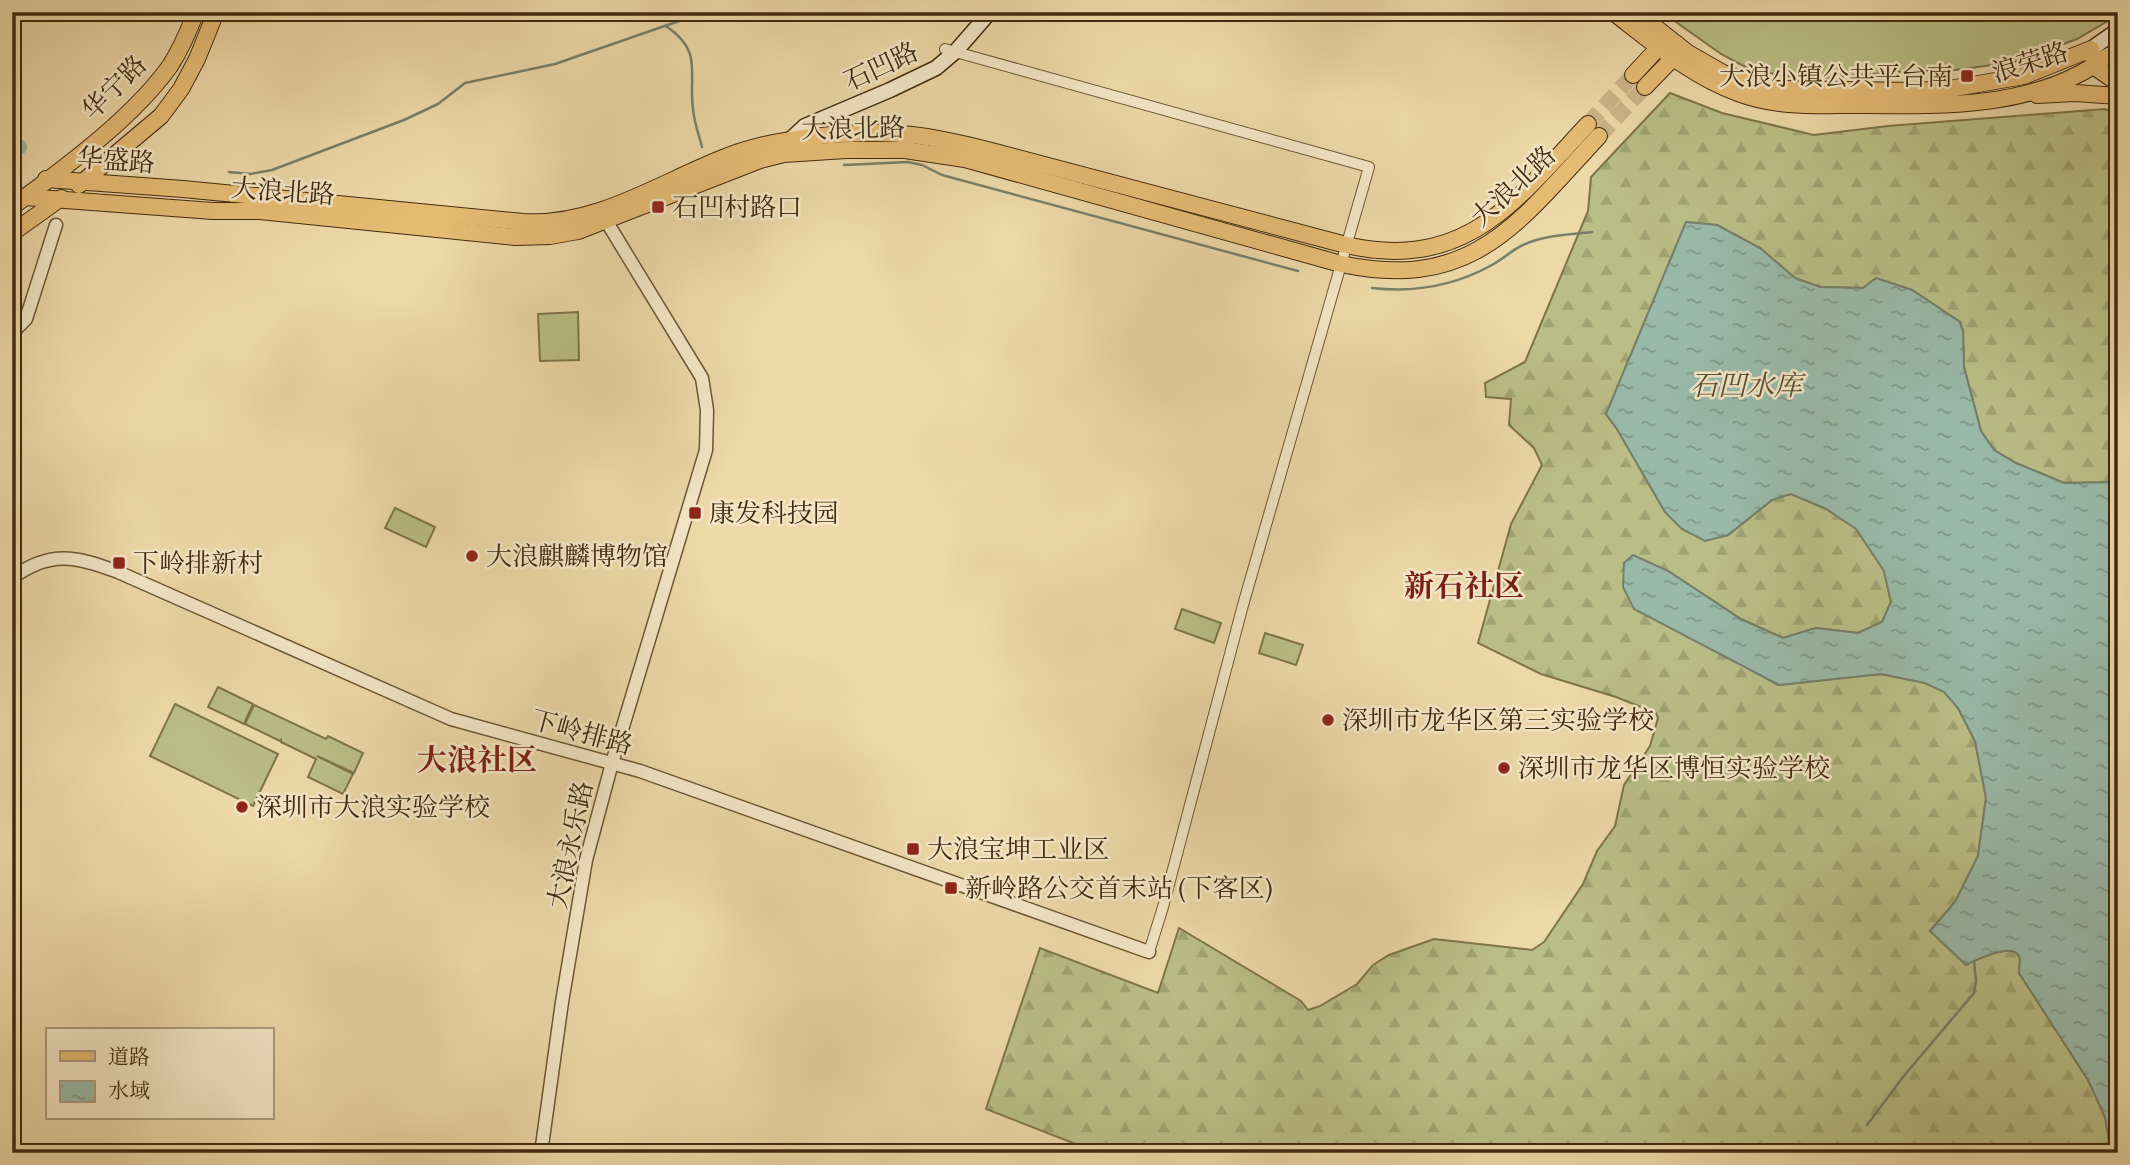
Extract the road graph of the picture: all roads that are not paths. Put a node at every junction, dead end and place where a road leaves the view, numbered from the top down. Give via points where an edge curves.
1 (196, 12) edge
2 (216, 12) edge
3 (978, 12) edge
4 (990, 12) edge
5 (1613, 12) edge
6 (1636, 12) edge
7 (2118, 30) edge
8 (1659, 47) junction
9 (2091, 49) junction
10 (951, 50) junction
11 (1675, 51) junction
12 (2109, 59) edge
13 (1633, 75) tunnel mouth
14 (2118, 83) edge
15 (1645, 87) tunnel mouth
16 (2118, 96) edge
17 (2010, 97) junction
18 (794, 140) junction
19 (46, 179) junction
20 (82, 183) junction
21 (183, 189) joint
22 (59, 200) junction
23 (18, 202) edge
24 (604, 214) junction
25 (56, 225) dead end
26 (12, 233) edge
27 (1346, 245) junction
28 (1341, 264) junction
29 (12, 333) edge
30 (12, 578) edge
31 (612, 763) junction
32 (1149, 952) joint
33 (541, 1153) edge

1 - 19 main road, 华宁路 via 171,64 145,96
2 - 20 main road, 华宁路 via 181,89 161,116
3 - 10 main road, 石凹路
4 - 10 main road, 石凹路
5 - 8 main road
6 - 11 main road, 浪荣路
7 - 9 main road
8 - 11 main road
8 - 13 main road
9 - 11 main road, 浪荣路 via 2024,76 1914,91 1771,89
9 - 12 main road
10 - 18 main road, 石凹路 via 947,61 798,130
10 - 27 street via 1370,167
11 - 15 main road
11 - 17 main road, 浪荣路 via 1727,89 1779,104 1905,106
12 - 14 main road via 2104,75
12 - 17 main road, 浪荣路
16 - 17 main road
18 - 24 main road, 大浪北路 via 728,156
18 - 27 main road, 大浪北路 via 876,133 951,141
19 - 20 main road, 华盛路
19 - 23 main road
20 - 21 main road, 华盛路
20 - 22 main road
21 - 24 main road, 大浪北路 via 533,223
22 - 23 main road, 华盛路
22 - 24 main road, 大浪北路 via 260,211 532,237 578,231
22 - 26 main road
24 - 28 main road, 大浪北路 via 760,160 813,152 905,150 965,159
24 - 31 street, 大浪永乐路 via 697,367 707,410 701,471
25 - 29 street via 26,319
27 - 28 street
27 - 28 main road, 大浪北路 via 1391,252 1423,250 1454,241 1491,221 1594,130 1506,232 1474,254 1435,268 1399,271
28 - 32 street
30 - 31 street, 下岭排路 via 43,560 92,563 451,719
31 - 32 street, 下岭排路
31 - 33 street, 大浪永乐路 via 586,860

